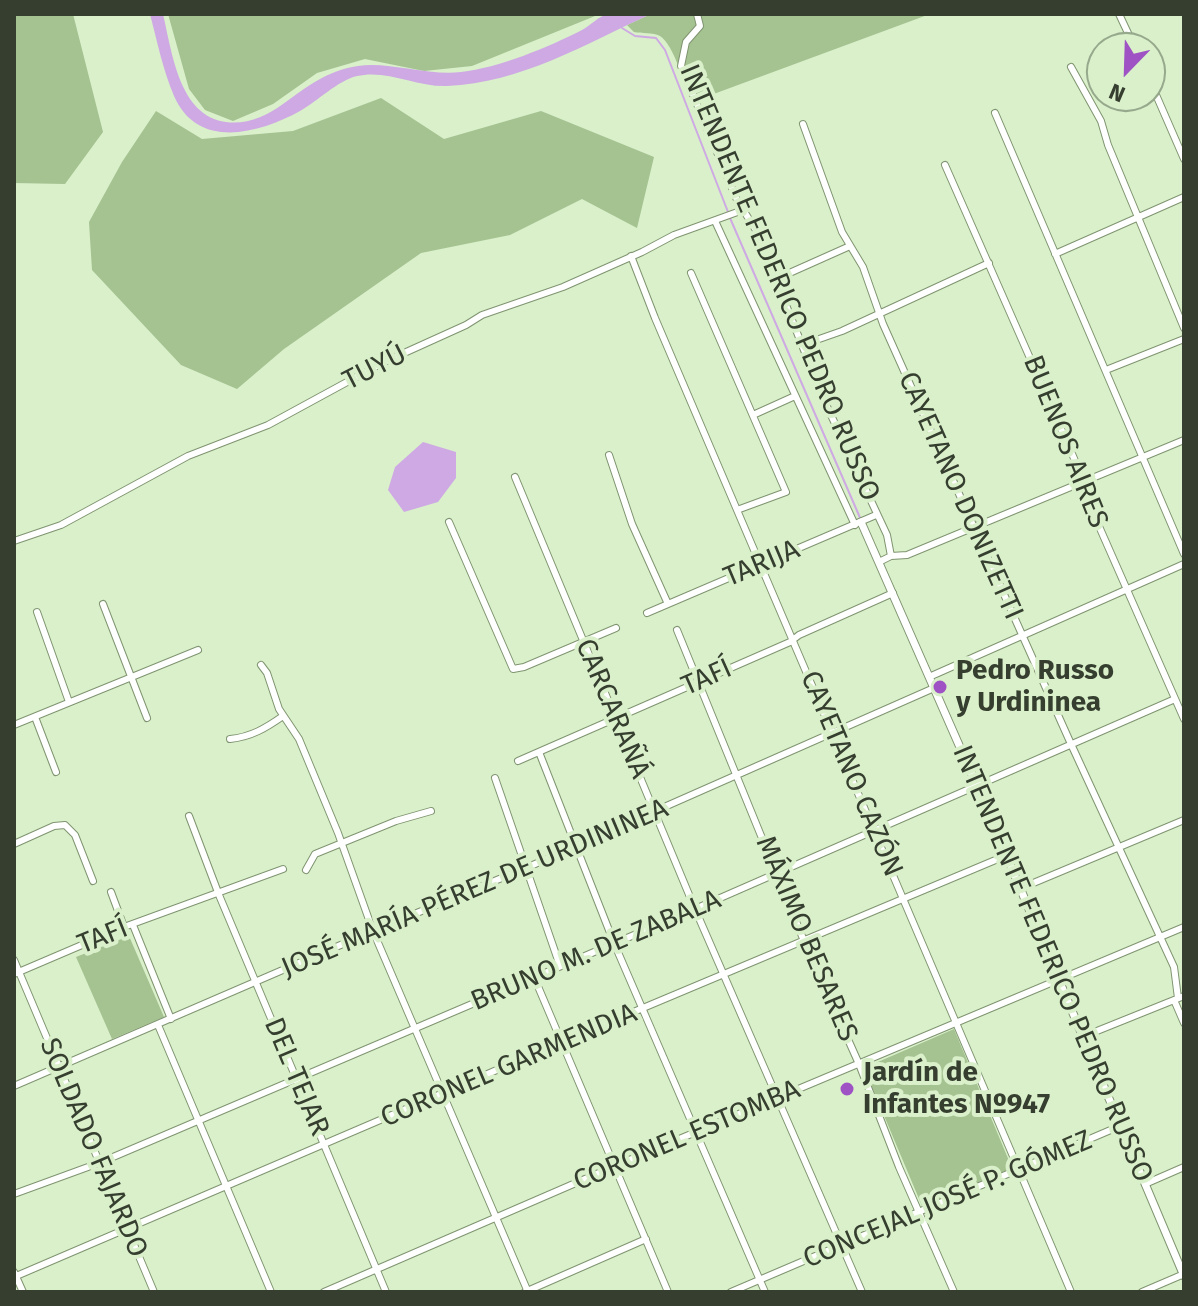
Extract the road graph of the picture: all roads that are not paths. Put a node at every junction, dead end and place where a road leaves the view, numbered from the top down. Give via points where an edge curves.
1 (697, 14) edge
2 (1071, 67) dead end
3 (1164, 112) edge
4 (995, 113) dead end
5 (803, 124) dead end
6 (1184, 159) edge
7 (945, 165) dead end
8 (1184, 197) edge
9 (743, 210) junction
10 (1137, 217) junction
11 (715, 221) junction
12 (850, 246) junction
13 (1055, 254) junction
14 (631, 256) junction
15 (989, 263) junction
16 (691, 273) dead end
17 (776, 279) junction
18 (879, 314) junction
19 (1184, 328) edge
20 (1184, 339) edge
21 (802, 345) junction
22 (1106, 370) junction
23 (795, 396) junction
24 (753, 415) junction
25 (1184, 440) edge
26 (609, 455) dead end
27 (1144, 455) junction
28 (515, 477) dead end
29 (1082, 481) junction
30 (737, 510) junction
31 (876, 515) junction
32 (449, 522) dead end
33 (858, 523) junction
34 (975, 527) junction
35 (14, 541) edge
36 (1184, 554) edge
37 (891, 556) junction
38 (879, 562) junction
39 (761, 564) junction
40 (1184, 564) edge
41 (1127, 588) junction
42 (893, 593) junction
43 (103, 604) dead end
44 (668, 604) junction
45 (37, 612) dead end
46 (647, 613) dead end
47 (616, 628) dead end
48 (677, 630) dead end
49 (1022, 633) junction
50 (793, 639) junction
51 (584, 642) junction
52 (198, 650) dead end
53 (261, 665) dead end
54 (131, 677) junction
55 (929, 677) junction
56 (699, 682) junction
57 (934, 688) junction
58 (1184, 690) edge
59 (1175, 697) junction
60 (69, 702) junction
61 (283, 716) junction
62 (35, 717) junction
63 (147, 718) dead end
64 (616, 718) junction
65 (1184, 719) edge
66 (14, 725) edge
67 (834, 733) junction
68 (230, 739) dead end
69 (1071, 744) junction
70 (539, 752) junction
71 (518, 761) dead end
72 (56, 772) dead end
73 (737, 776) junction
74 (495, 778) dead end
75 (977, 786) junction
76 (431, 811) dead end
77 (655, 811) junction
78 (189, 816) dead end
79 (1184, 820) edge
80 (876, 831) junction
81 (342, 843) junction
82 (14, 844) edge
83 (577, 844) junction
84 (1119, 848) junction
85 (1005, 856) junction
86 (526, 868) junction
87 (283, 869) dead end
88 (306, 870) dead end
89 (777, 873) junction
90 (93, 881) dead end
91 (1019, 889) junction
92 (111, 892) dead end
93 (219, 895) junction
94 (905, 899) junction
95 (695, 909) junction
96 (133, 925) junction
97 (124, 927) junction
98 (1184, 927) edge
99 (373, 931) junction
100 (1160, 938) junction
101 (804, 941) junction
102 (614, 943) junction
103 (14, 960) edge
104 (560, 966) junction
105 (17, 973) edge
106 (724, 974) junction
107 (534, 977) junction
108 (1058, 981) junction
109 (257, 983) junction
110 (1179, 998) edge
111 (643, 1008) junction
112 (171, 1019) junction
113 (957, 1022) junction
114 (1184, 1023) edge
115 (158, 1025) junction
116 (415, 1028) junction
117 (1082, 1037) junction
118 (562, 1042) junction
119 (859, 1064) junction
120 (59, 1067) junction
121 (296, 1078) junction
122 (14, 1086) edge
123 (443, 1095) junction
124 (778, 1098) junction
125 (199, 1120) junction
126 (1120, 1126) junction
127 (697, 1132) junction
128 (324, 1145) junction
129 (99, 1163) junction
130 (615, 1166) junction
131 (1184, 1167) edge
132 (1018, 1171) junction
133 (1145, 1184) junction
134 (227, 1187) junction
135 (14, 1194) edge
136 (918, 1213) junction
137 (495, 1218) junction
138 (126, 1229) junction
139 (646, 1239) junction
140 (843, 1245) junction
141 (376, 1269) junction
142 (15, 1275) edge
143 (1184, 1275) edge
144 (760, 1280) junction
145 (23, 1292) edge
146 (154, 1292) edge
147 (271, 1292) edge
148 (324, 1292) edge
149 (386, 1292) edge
150 (527, 1292) edge
151 (668, 1292) edge
152 (731, 1292) edge
153 (765, 1292) edge
154 (862, 1292) edge
155 (954, 1292) edge
156 (1071, 1292) edge
157 (1142, 1292) edge

1 - 9 street, INTENDENTE FEDERICO PEDRO RUSSO via 700,26 686,42 681,66
2 - 10 street via 1101,121
3 - 6 street
4 - 13 street
5 - 12 street, CAYETANO DONIZETTI
7 - 15 street, BUENOS AIRES
8 - 10 street
9 - 11 street, TUYÚ
9 - 17 street, INTENDENTE FEDERICO PEDRO RUSSO
10 - 13 street
10 - 19 street
11 - 14 street, TUYÚ
11 - 23 street
12 - 17 street
12 - 18 street, CAYETANO DONIZETTI
13 - 22 street
14 - 30 street, CAYETANO CAZÓN
14 - 35 street, TUYÚ via 482,315 268,425 188,456 61,525
15 - 18 street
15 - 29 street, BUENOS AIRES
16 - 24 street
17 - 21 street, INTENDENTE FEDERICO PEDRO RUSSO
18 - 21 street
18 - 34 street, CAYETANO DONIZETTI
20 - 22 street
21 - 31 street, INTENDENTE FEDERICO PEDRO RUSSO
22 - 27 street
23 - 24 street
23 - 33 street
24 - 30 street via 786,492
25 - 27 street
26 - 44 street via 632,524
27 - 29 street
27 - 36 street
28 - 51 street, CARCARAÑÁ
29 - 34 street
29 - 41 street, BUENOS AIRES
30 - 39 street, CAYETANO CAZÓN
31 - 33 street, TARIJA
31 - 37 street, INTENDENTE FEDERICO PEDRO RUSSO
32 - 51 street via 513,669
33 - 38 street, INTENDENTE FEDERICO PEDRO RUSSO
33 - 39 street, TARIJA
34 - 37 street via 907,555
34 - 49 street, CAYETANO DONIZETTI
37 - 38 street
38 - 42 street, INTENDENTE FEDERICO PEDRO RUSSO
39 - 44 street, TARIJA
39 - 50 street, CAYETANO CAZÓN
40 - 41 street
41 - 49 street
41 - 59 street, BUENOS AIRES
42 - 50 street, TAFÍ
42 - 55 street, INTENDENTE FEDERICO PEDRO RUSSO
43 - 54 street
44 - 46 street, TARIJA
45 - 60 street
47 - 51 street
48 - 56 street, MÁXIMO BESARES
49 - 55 street
49 - 69 street, CAYETANO DONIZETTI
50 - 56 street, TAFÍ
50 - 67 street, CAYETANO CAZÓN
51 - 64 street, CARCARAÑÁ
52 - 54 street
53 - 61 street
54 - 60 street
54 - 63 street
55 - 57 street, INTENDENTE FEDERICO PEDRO RUSSO
56 - 64 street, TAFÍ
56 - 73 street, MÁXIMO BESARES
57 - 67 street, JOSÉ MARÍA PÉREZ DE URDININEA
57 - 75 street, INTENDENTE FEDERICO PEDRO RUSSO
58 - 59 street
59 - 65 street, BUENOS AIRES
59 - 69 street, BRUNO M. DE ZABALA
60 - 62 street
61 - 68 street via 262,730
61 - 81 street via 299,739
62 - 66 street
62 - 72 street
64 - 70 street, TAFÍ
64 - 77 street, CARCARAÑÁ
67 - 73 street, JOSÉ MARÍA PÉREZ DE URDININEA
67 - 80 street, CAYETANO CAZÓN
69 - 75 street, BRUNO M. DE ZABALA
69 - 84 street, CAYETANO DONIZETTI
70 - 71 street, TAFÍ
70 - 83 street
73 - 77 street, JOSÉ MARÍA PÉREZ DE URDININEA
73 - 89 street, MÁXIMO BESARES
74 - 86 street
75 - 80 street, BRUNO M. DE ZABALA
75 - 85 street, INTENDENTE FEDERICO PEDRO RUSSO
76 - 81 street
77 - 83 street, JOSÉ MARÍA PÉREZ DE URDININEA
77 - 95 street, CARCARAÑÁ
78 - 93 street, DEL TEJAR
79 - 84 street
80 - 89 street, BRUNO M. DE ZABALA
80 - 94 street, CAYETANO CAZÓN
81 - 88 street via 315,854
81 - 99 street
82 - 90 street via 65,825 75,835
83 - 86 street, JOSÉ MARÍA PÉREZ DE URDININEA
83 - 102 street
84 - 91 street
84 - 100 street, CAYETANO DONIZETTI
85 - 91 street, INTENDENTE FEDERICO PEDRO RUSSO
85 - 94 street, CORONEL GARMENDIA
86 - 99 street, JOSÉ MARÍA PÉREZ DE URDININEA
86 - 104 street
87 - 93 street, TAFÍ
89 - 95 street, BRUNO M. DE ZABALA
89 - 101 street, MÁXIMO BESARES
91 - 108 street, INTENDENTE FEDERICO PEDRO RUSSO
92 - 97 street
93 - 96 street, TAFÍ
93 - 109 street, DEL TEJAR
94 - 101 street, CORONEL GARMENDIA
94 - 113 street, CAYETANO CAZÓN
95 - 102 street, BRUNO M. DE ZABALA
95 - 106 street, CARCARAÑÁ
96 - 97 street, TAFÍ
96 - 112 street
97 - 105 street, TAFÍ
98 - 100 street, CORONEL ESTOMBA
99 - 109 street, JOSÉ MARÍA PÉREZ DE URDININEA
99 - 116 street
100 - 108 street, CORONEL ESTOMBA
100 - 110 street, CAYETANO DONIZETTI via 1174,967
101 - 106 street, CORONEL GARMENDIA
101 - 119 street, MÁXIMO BESARES
102 - 104 street, BRUNO M. DE ZABALA
102 - 111 street
103 - 105 street, SOLDADO FAJARDO
104 - 107 street, BRUNO M. DE ZABALA
105 - 120 street, SOLDADO FAJARDO
106 - 111 street, CORONEL GARMENDIA
106 - 124 street, CARCARAÑÁ
107 - 116 street, BRUNO M. DE ZABALA
107 - 118 street
108 - 113 street, CORONEL ESTOMBA
108 - 117 street, INTENDENTE FEDERICO PEDRO RUSSO
109 - 112 street, JOSÉ MARÍA PÉREZ DE URDININEA
109 - 121 street, DEL TEJAR
110 - 114 street, CAYETANO DONIZETTI
110 - 117 street
111 - 118 street, CORONEL GARMENDIA
111 - 127 street
112 - 115 street, JOSÉ MARÍA PÉREZ DE URDININEA
113 - 119 street, CORONEL ESTOMBA
113 - 132 street, CAYETANO CAZÓN
115 - 120 street, JOSÉ MARÍA PÉREZ DE URDININEA
115 - 125 street
116 - 121 street, BRUNO M. DE ZABALA
116 - 123 street
117 - 126 street, INTENDENTE FEDERICO PEDRO RUSSO
118 - 123 street, CORONEL GARMENDIA
118 - 130 street
119 - 124 street, CORONEL ESTOMBA
119 - 136 street, MÁXIMO BESARES
120 - 122 street, JOSÉ MARÍA PÉREZ DE URDININEA
120 - 129 street, SOLDADO FAJARDO
121 - 125 street, BRUNO M. DE ZABALA
121 - 128 street, DEL TEJAR
123 - 128 street, CORONEL GARMENDIA
123 - 137 street
124 - 127 street, CORONEL ESTOMBA
124 - 140 street, CARCARAÑÁ
125 - 129 street, BRUNO M. DE ZABALA
125 - 134 street
126 - 132 street, CONCEJAL JOSÉ P. GÓMEZ
126 - 133 street, INTENDENTE FEDERICO PEDRO RUSSO
127 - 130 street, CORONEL ESTOMBA
127 - 144 street
128 - 134 street, CORONEL GARMENDIA
128 - 141 street, DEL TEJAR
129 - 135 street, BRUNO M. DE ZABALA
129 - 138 street, SOLDADO FAJARDO
130 - 137 street, CORONEL ESTOMBA
130 - 139 street
131 - 133 street
132 - 136 street, CONCEJAL JOSÉ P. GÓMEZ
132 - 156 street, CAYETANO CAZÓN
133 - 143 street, INTENDENTE FEDERICO PEDRO RUSSO
134 - 138 street, CORONEL GARMENDIA
134 - 147 street
136 - 140 street, CONCEJAL JOSÉ P. GÓMEZ
136 - 155 street, MÁXIMO BESARES
137 - 141 street, CORONEL ESTOMBA
137 - 150 street
138 - 142 street, CORONEL GARMENDIA
138 - 146 street, SOLDADO FAJARDO
139 - 150 street
139 - 151 street
140 - 144 street, CONCEJAL JOSÉ P. GÓMEZ
140 - 154 street, CARCARAÑÁ
141 - 148 street, CORONEL ESTOMBA
141 - 149 street, DEL TEJAR
142 - 145 street
143 - 157 street
144 - 152 street, CONCEJAL JOSÉ P. GÓMEZ
144 - 153 street

